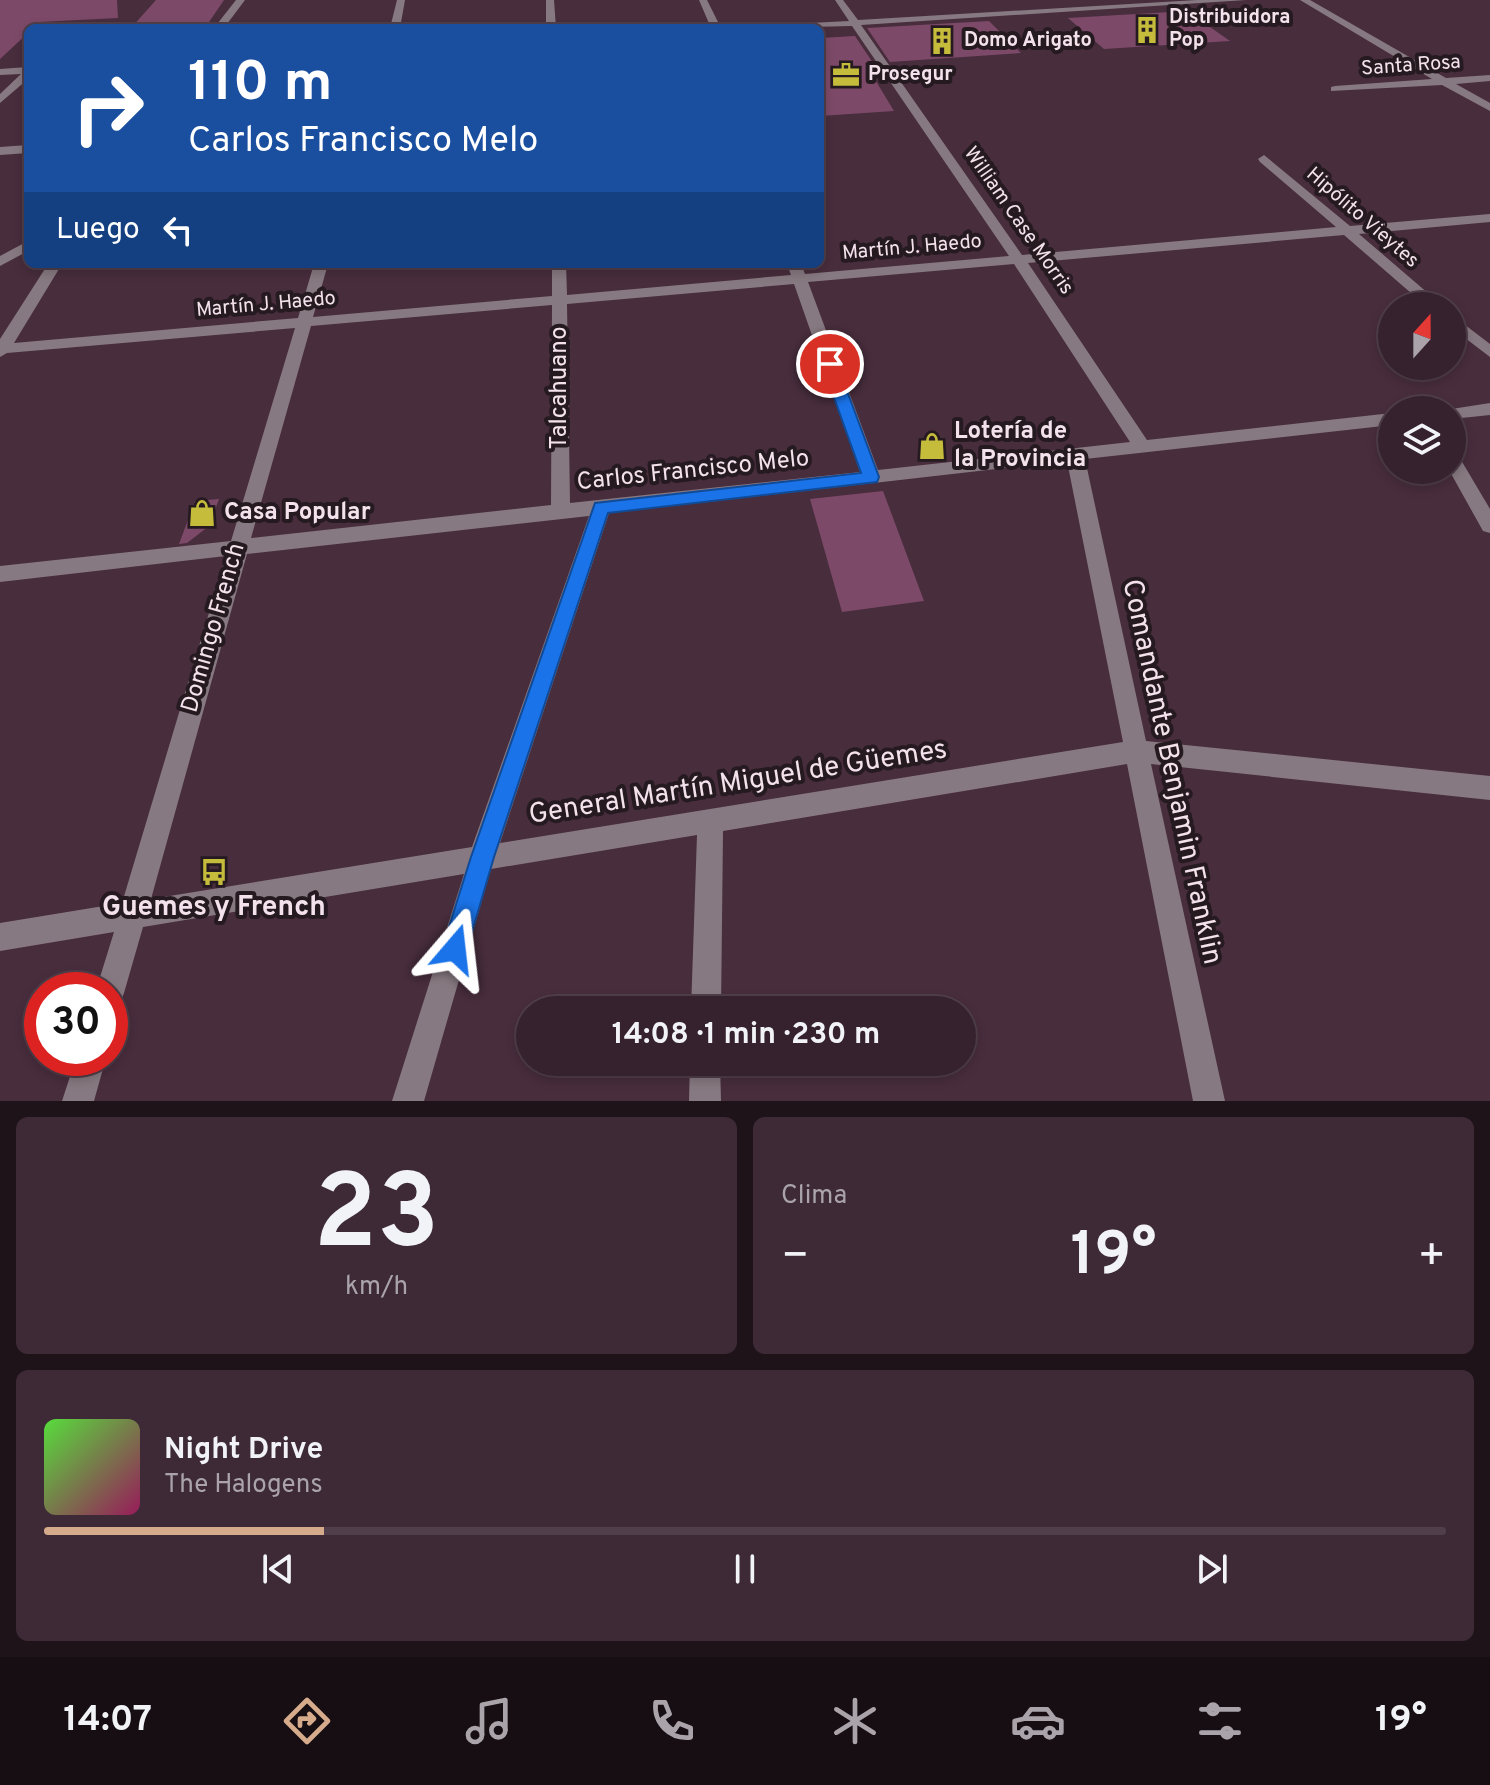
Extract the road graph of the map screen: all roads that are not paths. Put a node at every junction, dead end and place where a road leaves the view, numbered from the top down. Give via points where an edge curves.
1 (241, 0) edge
2 (401, 0) edge
3 (550, 0) edge
4 (703, 0) edge
5 (839, 0) edge
6 (1242, 0) edge
7 (1304, 0) edge
8 (853, 23) junction
9 (222, 24) edge
10 (396, 24) edge
11 (551, 24) edge
12 (714, 24) edge
13 (824, 25) edge
14 (0, 72) edge
15 (24, 72) edge
16 (24, 76) edge
17 (1490, 78) edge
18 (1443, 81) junction
19 (1335, 89) dead end
20 (0, 100) edge
21 (1490, 108) edge
22 (24, 149) edge
23 (0, 151) edge
24 (1264, 159) dead end
25 (1490, 218) edge
26 (1344, 230) junction
27 (24, 247) edge
28 (1018, 259) junction
29 (0, 262) edge
30 (52, 268) edge
31 (320, 268) edge
32 (559, 268) edge
33 (796, 271) edge
34 (1418, 292) edge
35 (560, 300) junction
36 (304, 321) junction
37 (1466, 332) edge
38 (1, 350) edge
39 (1490, 352) edge
40 (1490, 409) edge
41 (1466, 412) edge
42 (1378, 421) edge
43 (1142, 447) junction
44 (1075, 455) junction
45 (871, 477) junction
46 (1466, 484) edge
47 (601, 508) junction
48 (561, 512) junction
49 (1490, 526) edge
50 (237, 547) junction
51 (0, 574) edge
52 (1137, 751) junction
53 (1490, 788) edge
54 (710, 819) junction
55 (482, 857) junction
56 (133, 915) junction
57 (0, 937) edge
58 (116, 972) edge
59 (706, 996) edge
60 (86, 1076) edge
61 (705, 1076) edge
62 (78, 1101) edge
63 (408, 1101) edge
64 (705, 1101) edge
65 (1209, 1101) edge

1 - 9 street
2 - 10 street
3 - 11 street
4 - 12 street
5 - 8 street, William Case Morris
6 - 8 street
7 - 18 street
8 - 13 street
8 - 28 street, William Case Morris
14 - 15 street
16 - 20 street
17 - 18 street, Santa Rosa
18 - 19 street, Santa Rosa
18 - 21 street
22 - 23 street
24 - 26 street, Hipólito Vieytes
25 - 26 street, Martín J. Haedo
26 - 28 street, Martín J. Haedo
26 - 34 street, Hipólito Vieytes
27 - 29 street
28 - 33 street, Martín J. Haedo
28 - 43 street, William Case Morris
30 - 38 street
31 - 36 street, Domingo French
32 - 35 street, Talcahuano
33 - 35 street, Martín J. Haedo
33 - 45 street
35 - 36 street, Martín J. Haedo
35 - 48 street, Talcahuano
36 - 38 street, Martín J. Haedo
36 - 50 street, Domingo French
37 - 39 street
40 - 41 street
42 - 43 street, Carlos Francisco Melo
43 - 44 street, Carlos Francisco Melo
44 - 45 street, Carlos Francisco Melo
44 - 52 street, Comandante Benjamin Franklin
45 - 47 street, Carlos Francisco Melo
46 - 49 street
47 - 48 street, Carlos Francisco Melo
47 - 55 street
48 - 50 street, Carlos Francisco Melo
50 - 51 street, Carlos Francisco Melo
50 - 56 street, Domingo French
52 - 53 street, General Martín Miguel de Güemes
52 - 54 street, General Martín Miguel de Güemes
52 - 65 street, Comandante Benjamin Franklin
54 - 55 street, General Martín Miguel de Güemes
54 - 59 street
55 - 56 street, General Martín Miguel de Güemes
55 - 63 street
56 - 57 street, General Martín Miguel de Güemes
56 - 58 street, Domingo French
60 - 62 street
61 - 64 street

